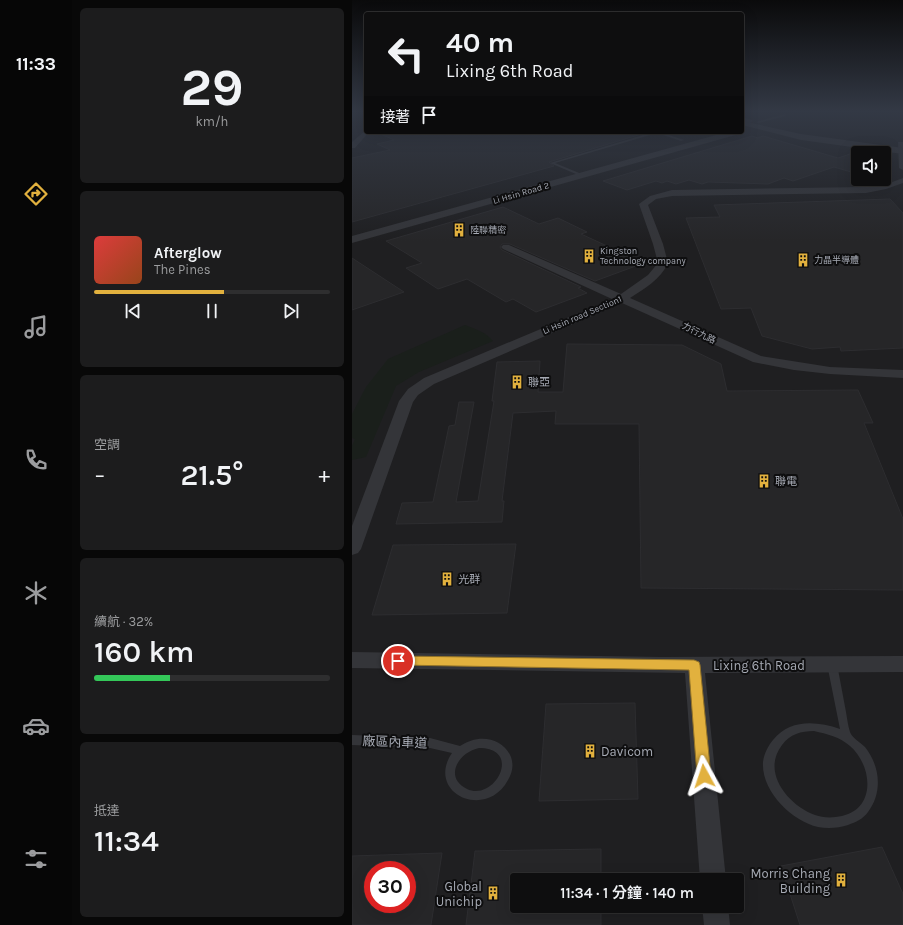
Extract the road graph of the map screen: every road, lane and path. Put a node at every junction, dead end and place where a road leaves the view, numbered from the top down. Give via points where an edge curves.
1 (576, 155) edge
2 (628, 155) edge
3 (655, 155) edge
4 (902, 155) edge
5 (903, 168) edge
6 (571, 171) junction
7 (583, 176) junction
8 (903, 180) edge
9 (352, 231) edge
10 (352, 240) edge
11 (506, 247) dead end
12 (623, 298) junction
13 (903, 374) edge
14 (352, 549) edge
15 (352, 660) edge
16 (832, 664) junction
17 (903, 664) edge
18 (694, 665) junction
19 (846, 737) junction
20 (352, 740) edge
21 (461, 751) junction
22 (712, 873) edge
23 (716, 913) edge
24 (717, 925) edge

1 - 6 lane via 552,162
2 - 6 street, Li Hsin Road 2
3 - 7 street, Li Hsin Road 2
4 - 5 street
6 - 7 lane
6 - 9 street, Li Hsin Road 2
7 - 10 street, Li Hsin Road 2
8 - 12 street, Li Hsin road Section1 via 882,188 866,190 672,193 652,197 643,204 663,263 643,285
11 - 12 street, 力行九路
12 - 13 street, 力行九路 via 757,359 828,372
12 - 14 street, Li Hsin road Section1 via 429,381 413,392 406,401
15 - 18 street, Lixing 6th Road
16 - 17 street, Lixing 6th Road
16 - 18 street, Lixing 6th Road
16 - 19 lane
18 - 22 street
19 - 19 lane via 860,749 870,764 874,780 872,796 864,809 851,819 834,823 815,820 798,813 784,801 774,787 769,771 769,756 775,743 785,734 799,728 831,730
20 - 21 lane, 廠區內車道 via 430,743
21 - 21 lane via 479,743 494,744 504,752 508,765 505,779 494,790 478,796 464,794 453,785 449,772 454,758
23 - 24 street

